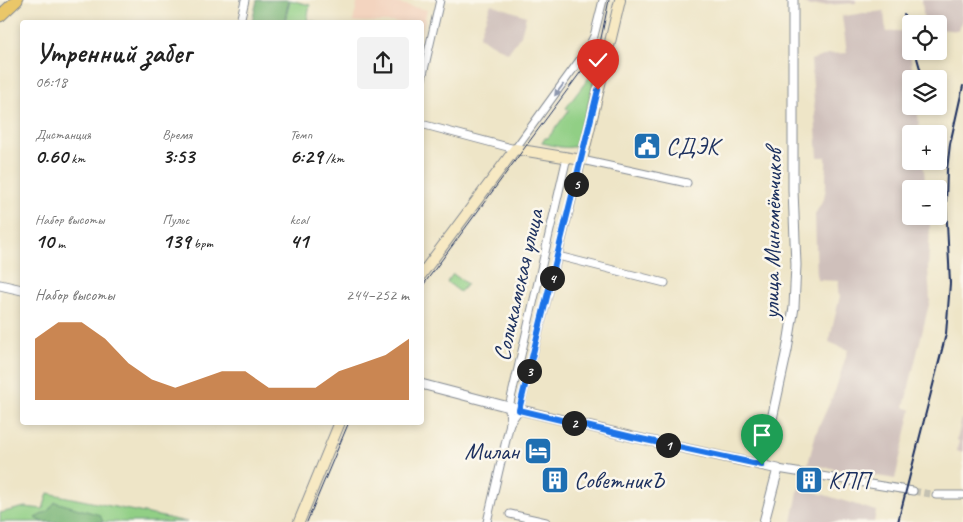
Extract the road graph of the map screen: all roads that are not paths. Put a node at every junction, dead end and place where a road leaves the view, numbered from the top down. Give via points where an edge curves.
1 (17, 0) edge
2 (245, 0) edge
3 (440, 0) edge
4 (603, 0) edge
5 (620, 0) edge
6 (793, 0) edge
7 (0, 16) edge
8 (240, 20) edge
9 (424, 70) edge
10 (424, 125) edge
11 (515, 149) junction
12 (567, 157) junction
13 (582, 160) junction
14 (687, 183) dead end
15 (558, 256) junction
16 (424, 271) edge
17 (665, 283) dead end
18 (0, 285) edge
19 (20, 290) edge
20 (424, 385) edge
21 (509, 407) junction
22 (519, 410) junction
23 (510, 422) junction
24 (339, 425) edge
25 (762, 465) junction
26 (778, 469) junction
27 (913, 491) tunnel mouth
28 (936, 495) tunnel mouth
29 (963, 495) edge
30 (510, 514) dead end
31 (300, 522) edge
32 (486, 522) edge
33 (546, 522) edge
34 (764, 522) edge

1 - 7 main road
2 - 8 street
3 - 9 street
4 -> 11 street via 587,50
5 - 13 main road
6 - 25 street, улица Миномётчиков via 794,307
10 - 11 street
11 - 12 main road
11 - 16 main road
12 - 13 main road
12 - 21 street, Соликамская улица
13 - 14 street
13 - 15 street, Соликамская улица
15 - 17 street
15 - 22 street, Соликамская улица
18 - 19 street
20 - 21 street
21 - 22 street
21 - 23 street, Соликамская улица
22 - 23 street, Соликамская улица
22 - 25 street
23 - 32 street, Соликамская улица
24 - 31 main road
25 - 26 street
26 - 27 street
26 - 34 street
28 - 29 street
30 - 33 street

